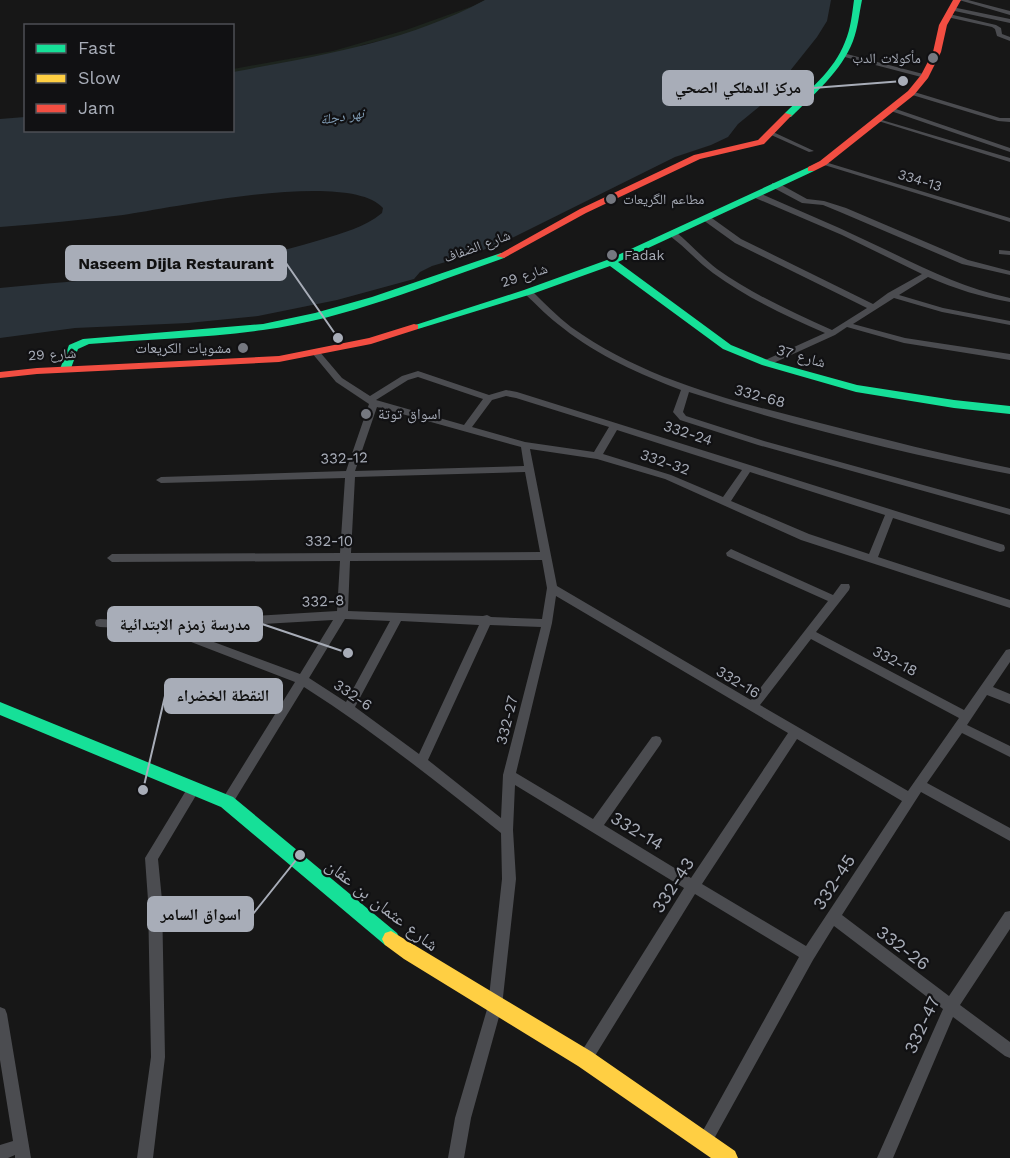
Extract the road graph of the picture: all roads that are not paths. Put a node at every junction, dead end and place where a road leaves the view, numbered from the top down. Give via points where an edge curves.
1 (858, 0) edge
2 (955, 6) edge
3 (1010, 13) edge
4 (1010, 21) edge
5 (1010, 39) edge
6 (843, 55) junction
7 (925, 76) junction
8 (911, 93) junction
9 (890, 109) junction
10 (877, 119) junction
11 (1010, 120) edge
12 (771, 133) junction
13 (1010, 150) edge
14 (811, 152) dead end
15 (1010, 160) edge
16 (823, 163) junction
17 (776, 185) junction
18 (756, 195) junction
19 (706, 218) junction
20 (1010, 220) edge
21 (673, 234) junction
22 (611, 262) junction
23 (1010, 273) edge
24 (926, 275) junction
25 (528, 292) junction
26 (891, 295) junction
27 (1010, 300) edge
28 (872, 307) junction
29 (1010, 323) edge
30 (845, 324) junction
31 (832, 333) junction
32 (316, 353) junction
33 (1010, 357) edge
34 (766, 363) junction
35 (66, 369) junction
36 (0, 375) edge
37 (686, 389) junction
38 (489, 398) junction
39 (372, 401) junction
40 (1010, 410) edge
41 (615, 425) junction
42 (466, 428) junction
43 (525, 444) junction
44 (597, 456) junction
45 (748, 468) junction
46 (528, 469) junction
47 (1010, 471) edge
48 (350, 472) junction
49 (161, 480) dead end
50 (726, 501) junction
51 (1010, 512) edge
52 (890, 514) junction
53 (1000, 548) dead end
54 (731, 553) dead end
55 (345, 556) junction
56 (547, 556) junction
57 (112, 558) dead end
58 (873, 558) junction
59 (845, 587) dead end
60 (552, 588) junction
61 (835, 600) junction
62 (1010, 604) edge
63 (342, 615) junction
64 (397, 618) junction
65 (487, 619) junction
66 (100, 623) dead end
67 (548, 623) junction
68 (158, 626) junction
69 (809, 633) junction
70 (1010, 653) edge
71 (303, 680) junction
72 (985, 688) junction
73 (1010, 699) edge
74 (752, 707) junction
75 (0, 708) edge
76 (348, 709) junction
77 (962, 721) junction
78 (795, 732) junction
79 (656, 741) dead end
80 (1010, 752) edge
81 (421, 762) junction
82 (509, 775) junction
83 (920, 785) junction
84 (194, 788) junction
85 (910, 799) junction
86 (226, 802) junction
87 (595, 827) junction
88 (507, 830) junction
89 (1010, 835) edge
90 (693, 886) junction
91 (1010, 917) edge
92 (833, 918) junction
93 (808, 955) junction
94 (495, 1006) junction
95 (951, 1006) junction
96 (0, 1014) edge
97 (1010, 1051) edge
98 (585, 1059) junction
99 (705, 1141) junction
100 (22, 1152) edge
101 (0, 1153) edge
102 (145, 1158) edge
103 (456, 1158) edge
104 (728, 1158) edge
105 (885, 1158) edge

1 - 6 street, شارع الضفاف
2 - 3 street
2 - 4 street
2 - 5 street via 998,28 999,35
2 - 7 street, شارع 29 via 943,25 937,52
6 - 7 street
6 - 12 street, شارع الضفاف
7 - 8 street, شارع 29
8 - 9 street, شارع 29
8 - 11 street
9 - 10 street, شارع 29
9 - 13 street
10 - 15 street
10 - 16 street, شارع 29
12 - 14 street
12 - 35 street, شارع الضفاف via 758,143 697,157 583,211 511,252 376,299 263,327 87,341 74,347
16 - 17 street, شارع 29
16 - 20 street, 334-13
17 - 18 street, شارع 29
17 - 23 street via 805,201 843,210 965,262
18 - 19 street, شارع 29
18 - 24 street
19 - 21 street, شارع 29
19 - 28 street via 738,241
21 - 22 street, شارع 29
21 - 31 street via 714,270 788,313
22 - 25 street, شارع 29
22 - 34 street, شارع 37 via 727,347
24 - 26 street
24 - 27 street via 963,290
25 - 32 street, شارع 29
25 - 37 street, 332-68 via 568,328 606,353
26 - 28 street
26 - 29 street
28 - 30 street
30 - 31 street
30 - 33 street via 904,340
31 - 34 street
32 - 35 street, شارع 29
32 - 39 street, 332-32 via 339,380
34 - 40 street, شارع 37 via 856,388
35 - 36 street, شارع 29
37 - 47 street, 332-68 via 951,460
37 - 51 street via 678,412 683,418
38 - 39 street, 332-24 via 418,374 405,378
38 - 41 street, 332-24 via 512,393
38 - 42 street
39 - 42 street, 332-32
39 - 48 street
41 - 44 street
41 - 45 street, 332-24
42 - 43 street, 332-32
43 - 44 street, 332-32
43 - 46 street, 332-27
44 - 50 street, 332-32 via 668,477
45 - 50 street
45 - 52 street, 332-24
46 - 48 street, 332-12
46 - 56 street, 332-27
48 - 49 street, 332-12
48 - 55 street
50 - 58 street, 332-32 via 805,537
52 - 53 street, 332-24
52 - 58 street
54 - 61 street
55 - 56 street, 332-10
55 - 57 street, 332-10
55 - 63 street
56 - 60 street, 332-27
58 - 62 street, 332-32
59 - 61 street
60 - 67 street, 332-27
60 - 74 street, 332-16
61 - 69 street
63 - 64 street, 332-8
63 - 68 street, 332-8
63 - 71 street
64 - 65 street, 332-8
64 - 76 street
65 - 67 street, 332-8
65 - 81 street
66 - 68 street, 332-8
67 - 82 street, 332-27
68 - 71 street, 332-6
69 - 74 street
69 - 77 street, 332-18
70 - 72 street, 332-45
71 - 76 street, 332-6
71 - 86 street
72 - 73 street
72 - 77 street, 332-45
74 - 78 street, 332-16
75 - 84 street, شارع عثمان بن عفان
76 - 81 street, 332-6
77 - 80 street, 332-18
77 - 83 street, 332-45
78 - 85 street, 332-16
78 - 90 street, 332-43
79 - 87 street
81 - 88 street, 332-6
82 - 87 street, 332-14
82 - 88 street, 332-27
83 - 85 street, 332-45
83 - 89 street
84 - 86 street, شارع عثمان بن عفان
84 - 102 street via 151,858 158,1057
85 - 92 street, 332-45
86 - 94 street, شارع عثمان بن عفان via 380,932
87 - 90 street, 332-14
88 - 94 street, 332-27 via 509,879
90 - 93 street, 332-14
90 - 98 street, 332-43
91 - 95 street, 332-47
92 - 93 street, 332-45
92 - 95 street, 332-26
93 - 99 street, 332-45
94 - 98 street, شارع عثمان بن عفان
94 - 103 street, 332-27
95 - 97 street, 332-26
95 - 105 street, 332-47
96 - 100 street
98 - 99 street, شارع عثمان بن عفان
99 - 104 street, شارع عثمان بن عفان
100 - 101 street

